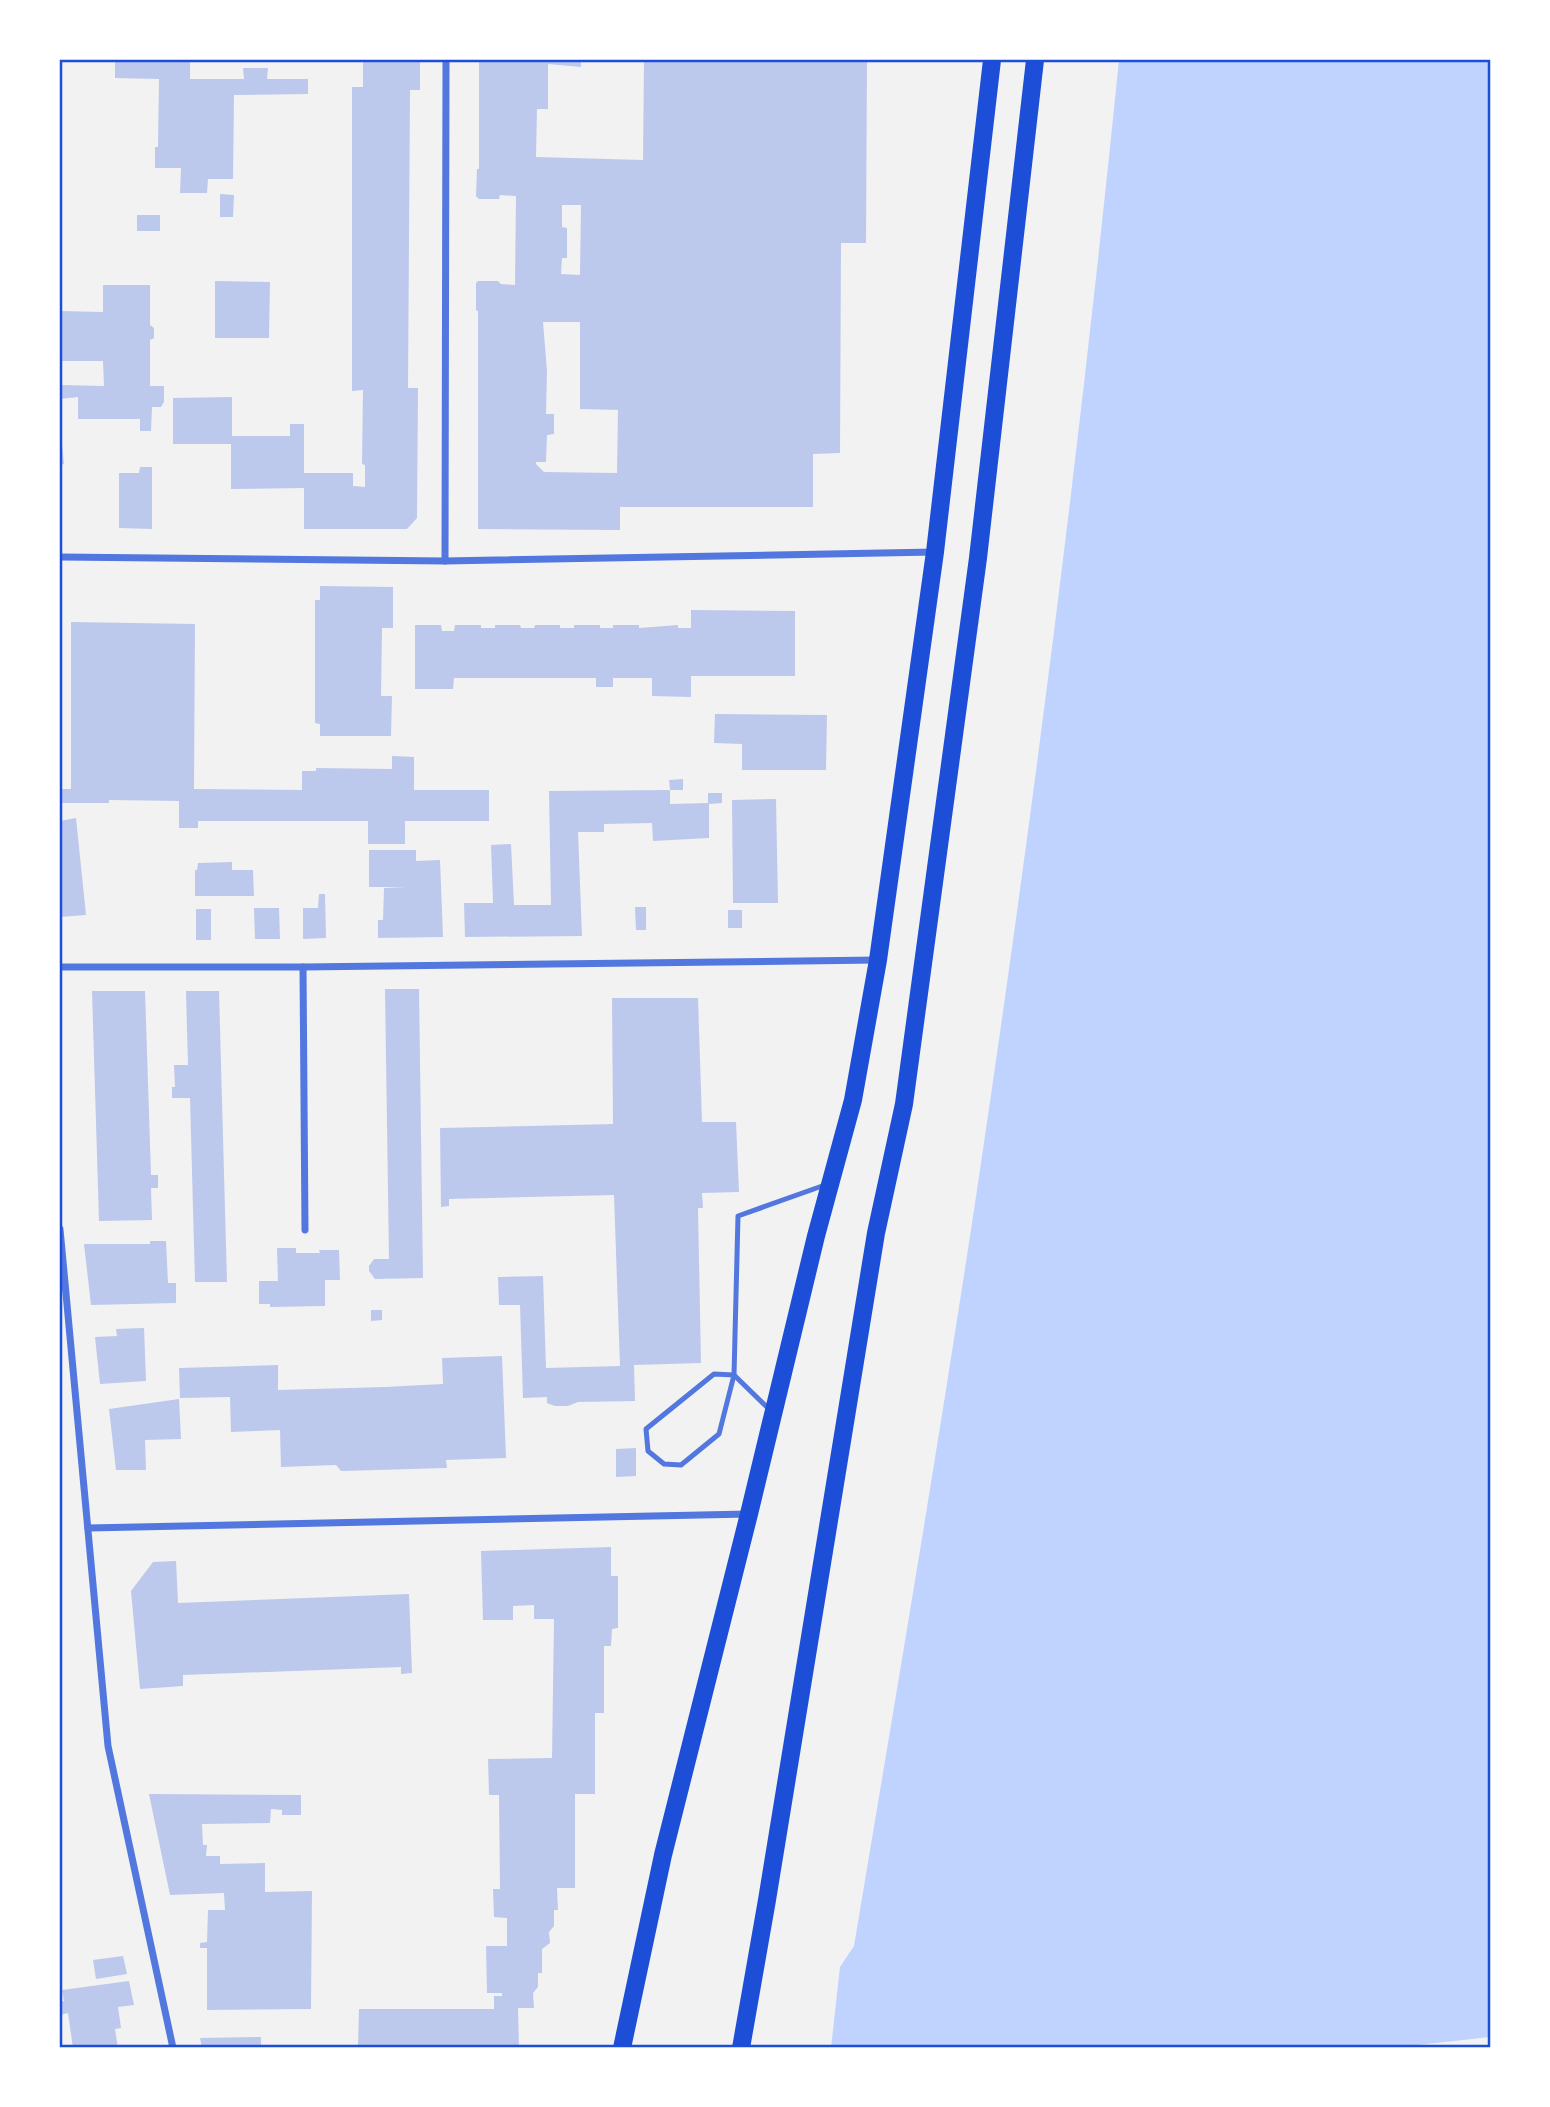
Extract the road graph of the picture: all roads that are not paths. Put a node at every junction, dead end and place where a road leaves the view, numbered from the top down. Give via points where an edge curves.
1 (446, 60) edge
2 (992, 60) edge
3 (1035, 60) edge
4 (935, 552) junction
5 (60, 557) edge
6 (445, 561) junction
7 (878, 960) junction
8 (60, 967) edge
9 (303, 967) junction
10 (831, 1182) junction
11 (60, 1229) edge
12 (305, 1230) dead end
13 (734, 1375) junction
14 (774, 1414) junction
15 (749, 1514) junction
16 (88, 1528) junction
17 (173, 2048) edge
18 (622, 2048) edge
19 (741, 2048) edge

1 - 6 street
2 - 4 main road
3 - 19 main road via 978,558 904,1104 876,1233
4 - 6 street
4 - 7 main road
5 - 6 street
7 - 9 street
7 - 10 main road via 853,1100
8 - 9 street
9 - 12 street
10 - 13 lane via 738,1216
10 - 14 main road
11 - 16 street
13 - 13 lane via 719,1434 681,1465 664,1464 648,1451 646,1429 714,1374
13 - 14 lane
14 - 15 main road
15 - 16 street
15 - 18 main road via 663,1855
16 - 17 street via 108,1746

